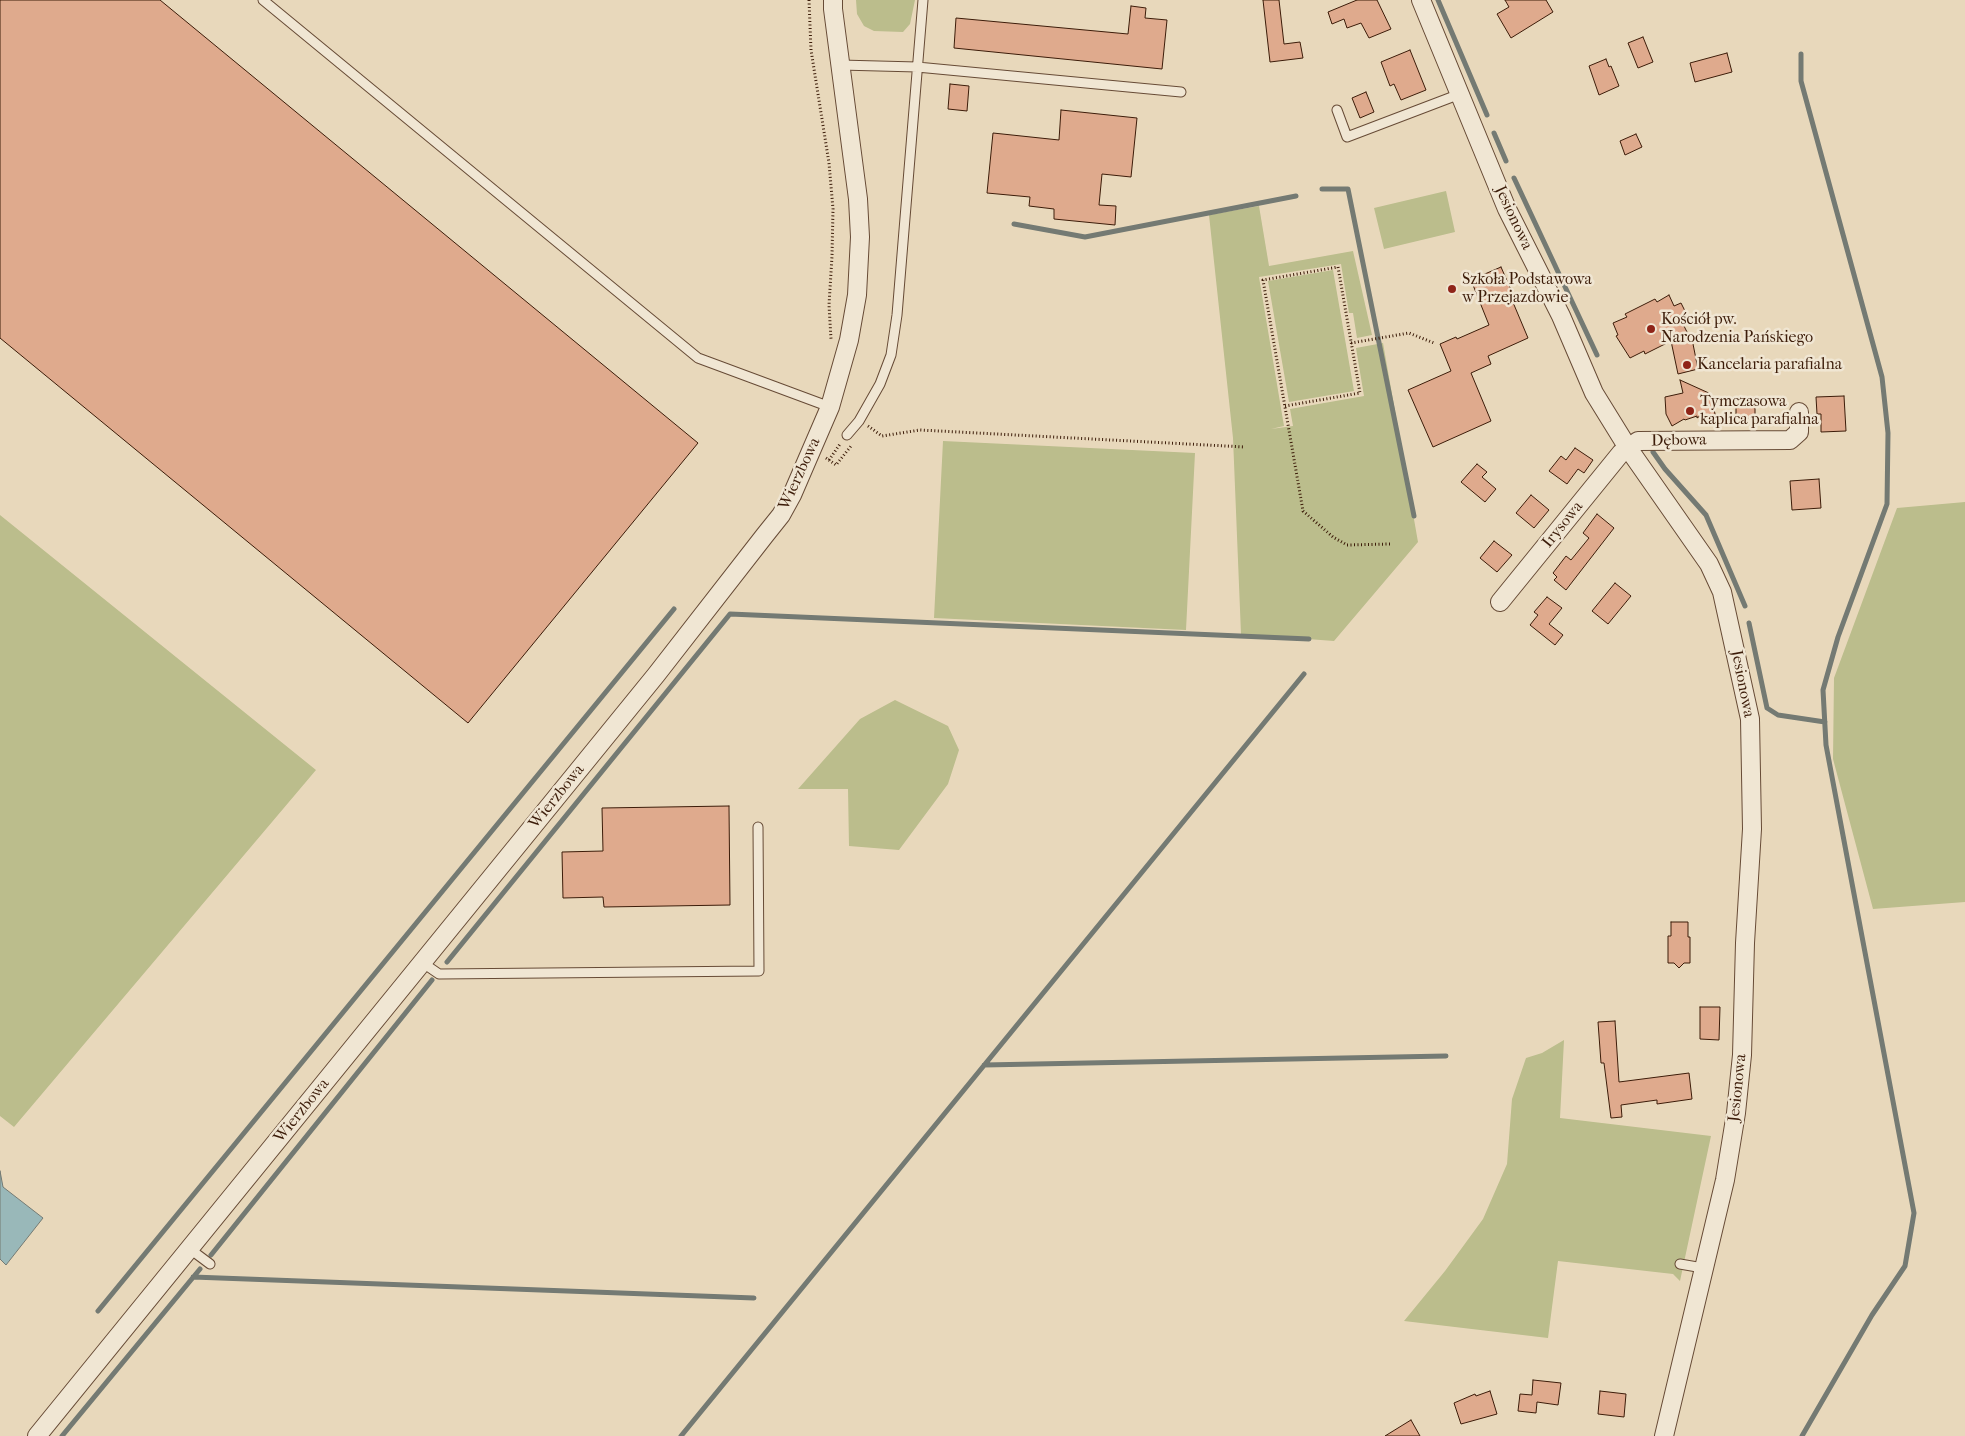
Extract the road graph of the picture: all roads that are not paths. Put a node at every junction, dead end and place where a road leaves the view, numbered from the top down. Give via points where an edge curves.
1 (263, 0) edge
2 (833, 0) edge
3 (923, 0) edge
4 (1421, 0) edge
5 (840, 65) junction
6 (917, 67) junction
7 (1181, 92) dead end
8 (1460, 94) junction
9 (1337, 110) dead end
10 (830, 407) junction
11 (1798, 412) dead end
12 (847, 435) road end
13 (1628, 448) junction
14 (1500, 602) dead end
15 (758, 827) dead end
16 (423, 962) junction
17 (190, 1249) junction
18 (210, 1264) dead end
19 (1680, 1264) dead end
20 (1703, 1268) junction
21 (37, 1436) edge
22 (1664, 1436) edge

1 - 10 lane via 698,358
2 - 5 street, Wierzbowa
3 - 6 lane, Wierzbowa
4 - 8 street, Jesionowa
5 - 6 lane
5 - 10 street, Wierzbowa via 858,198 860,237 857,294 849,340
6 - 7 lane
6 - 12 lane, Wierzbowa via 891,355 880,384
8 - 9 lane via 1348,137
8 - 13 street, Jesionowa via 1507,209 1561,316 1594,393
10 - 16 street, Wierzbowa via 781,515 656,676
11 - 13 street, Dębowa via 1799,432 1790,440 1638,441
13 - 14 street, Irysowa
13 - 20 street, Jesionowa via 1709,564 1722,592 1750,719 1752,829 1742,1055 1725,1180
15 - 16 lane via 759,971 439,974
16 - 17 street, Wierzbowa
17 - 18 lane
17 - 21 street, Wierzbowa
19 - 20 lane
20 - 22 street, Jesionowa

